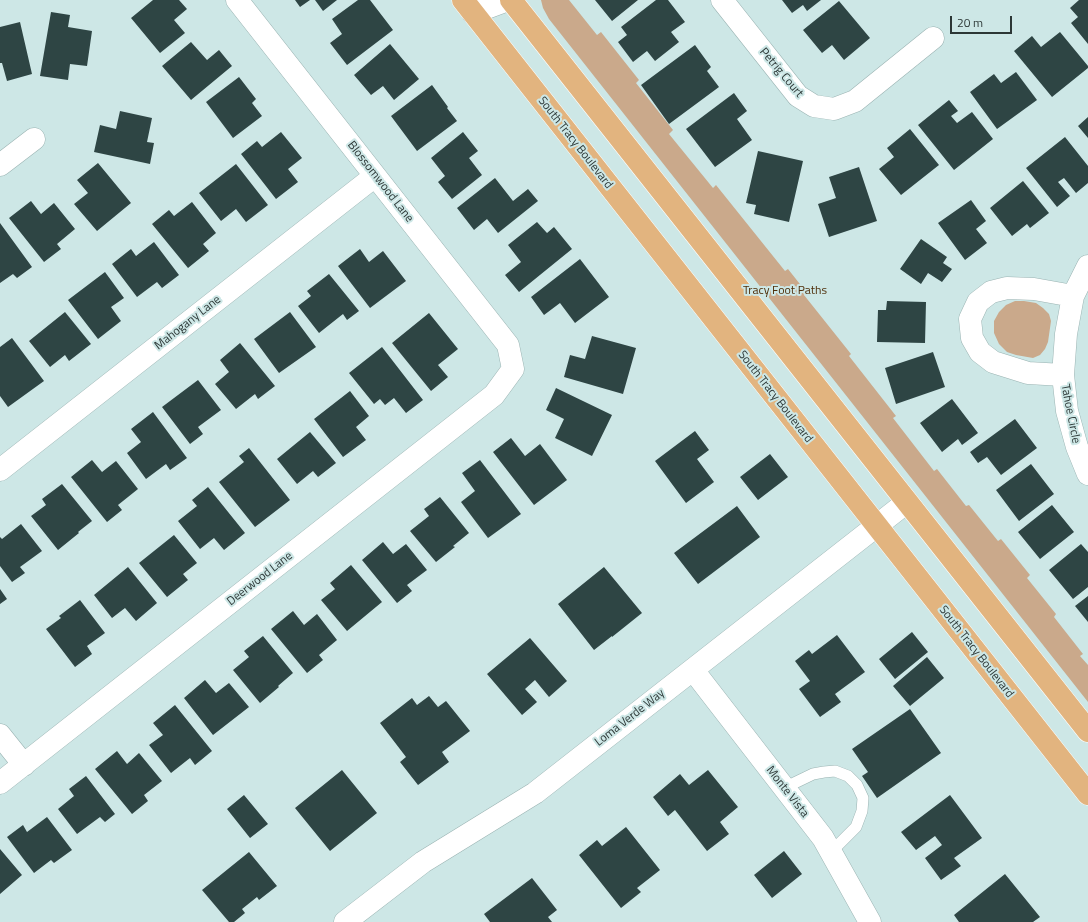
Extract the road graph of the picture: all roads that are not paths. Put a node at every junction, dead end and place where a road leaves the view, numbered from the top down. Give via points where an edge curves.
1 (237, 0) edge
2 (508, 0) edge
3 (511, 0) edge
4 (722, 0) edge
5 (472, 4) edge
6 (933, 38) dead end
7 (34, 138) dead end
8 (0, 165) edge
9 (375, 176) junction
10 (1088, 266) edge
11 (1073, 296) junction
12 (513, 369) joint
13 (1063, 375) junction
14 (0, 470) edge
15 (1088, 474) edge
16 (907, 502) junction
17 (877, 526) junction
18 (693, 670) junction
19 (1088, 731) edge
20 (0, 735) edge
21 (24, 764) junction
22 (0, 783) edge
23 (784, 788) junction
24 (1088, 794) edge
25 (831, 852) junction
26 (345, 922) edge
27 (870, 922) edge

1 - 9 street, Blossomwood Lane
2 - 5 street
3 - 16 main road
4 - 6 street, Petrig Court via 798,96 814,106 834,109 855,101
5 - 17 main road, South Tracy Boulevard
7 - 8 street
9 - 12 street, Blossomwood Lane via 508,345
9 - 14 street, Mahogany Lane
10 - 11 street, Tahoe Circle
11 - 13 street, Tahoe Circle via 1066,334
11 - 13 street, Tahoe Circle via 1034,289 1007,288 991,292 978,302 970,320 972,338 980,352 993,362 1028,373
12 - 21 street, Deerwood Lane via 494,395
13 - 15 street, Tahoe Circle via 1067,411 1076,447
16 - 17 street, Loma Verde Way
16 - 19 main road
17 - 18 street, Loma Verde Way
17 - 24 main road, South Tracy Boulevard
18 - 23 street, Monte Vista
18 - 26 street, Loma Verde Way via 535,793 423,862
20 - 21 street
21 - 22 street, Deerwood Lane
23 - 25 street, Monte Vista
23 - 25 lane via 813,774 835,771 848,776 857,785 863,798 862,811 856,827
25 - 27 street, Monte Vista

